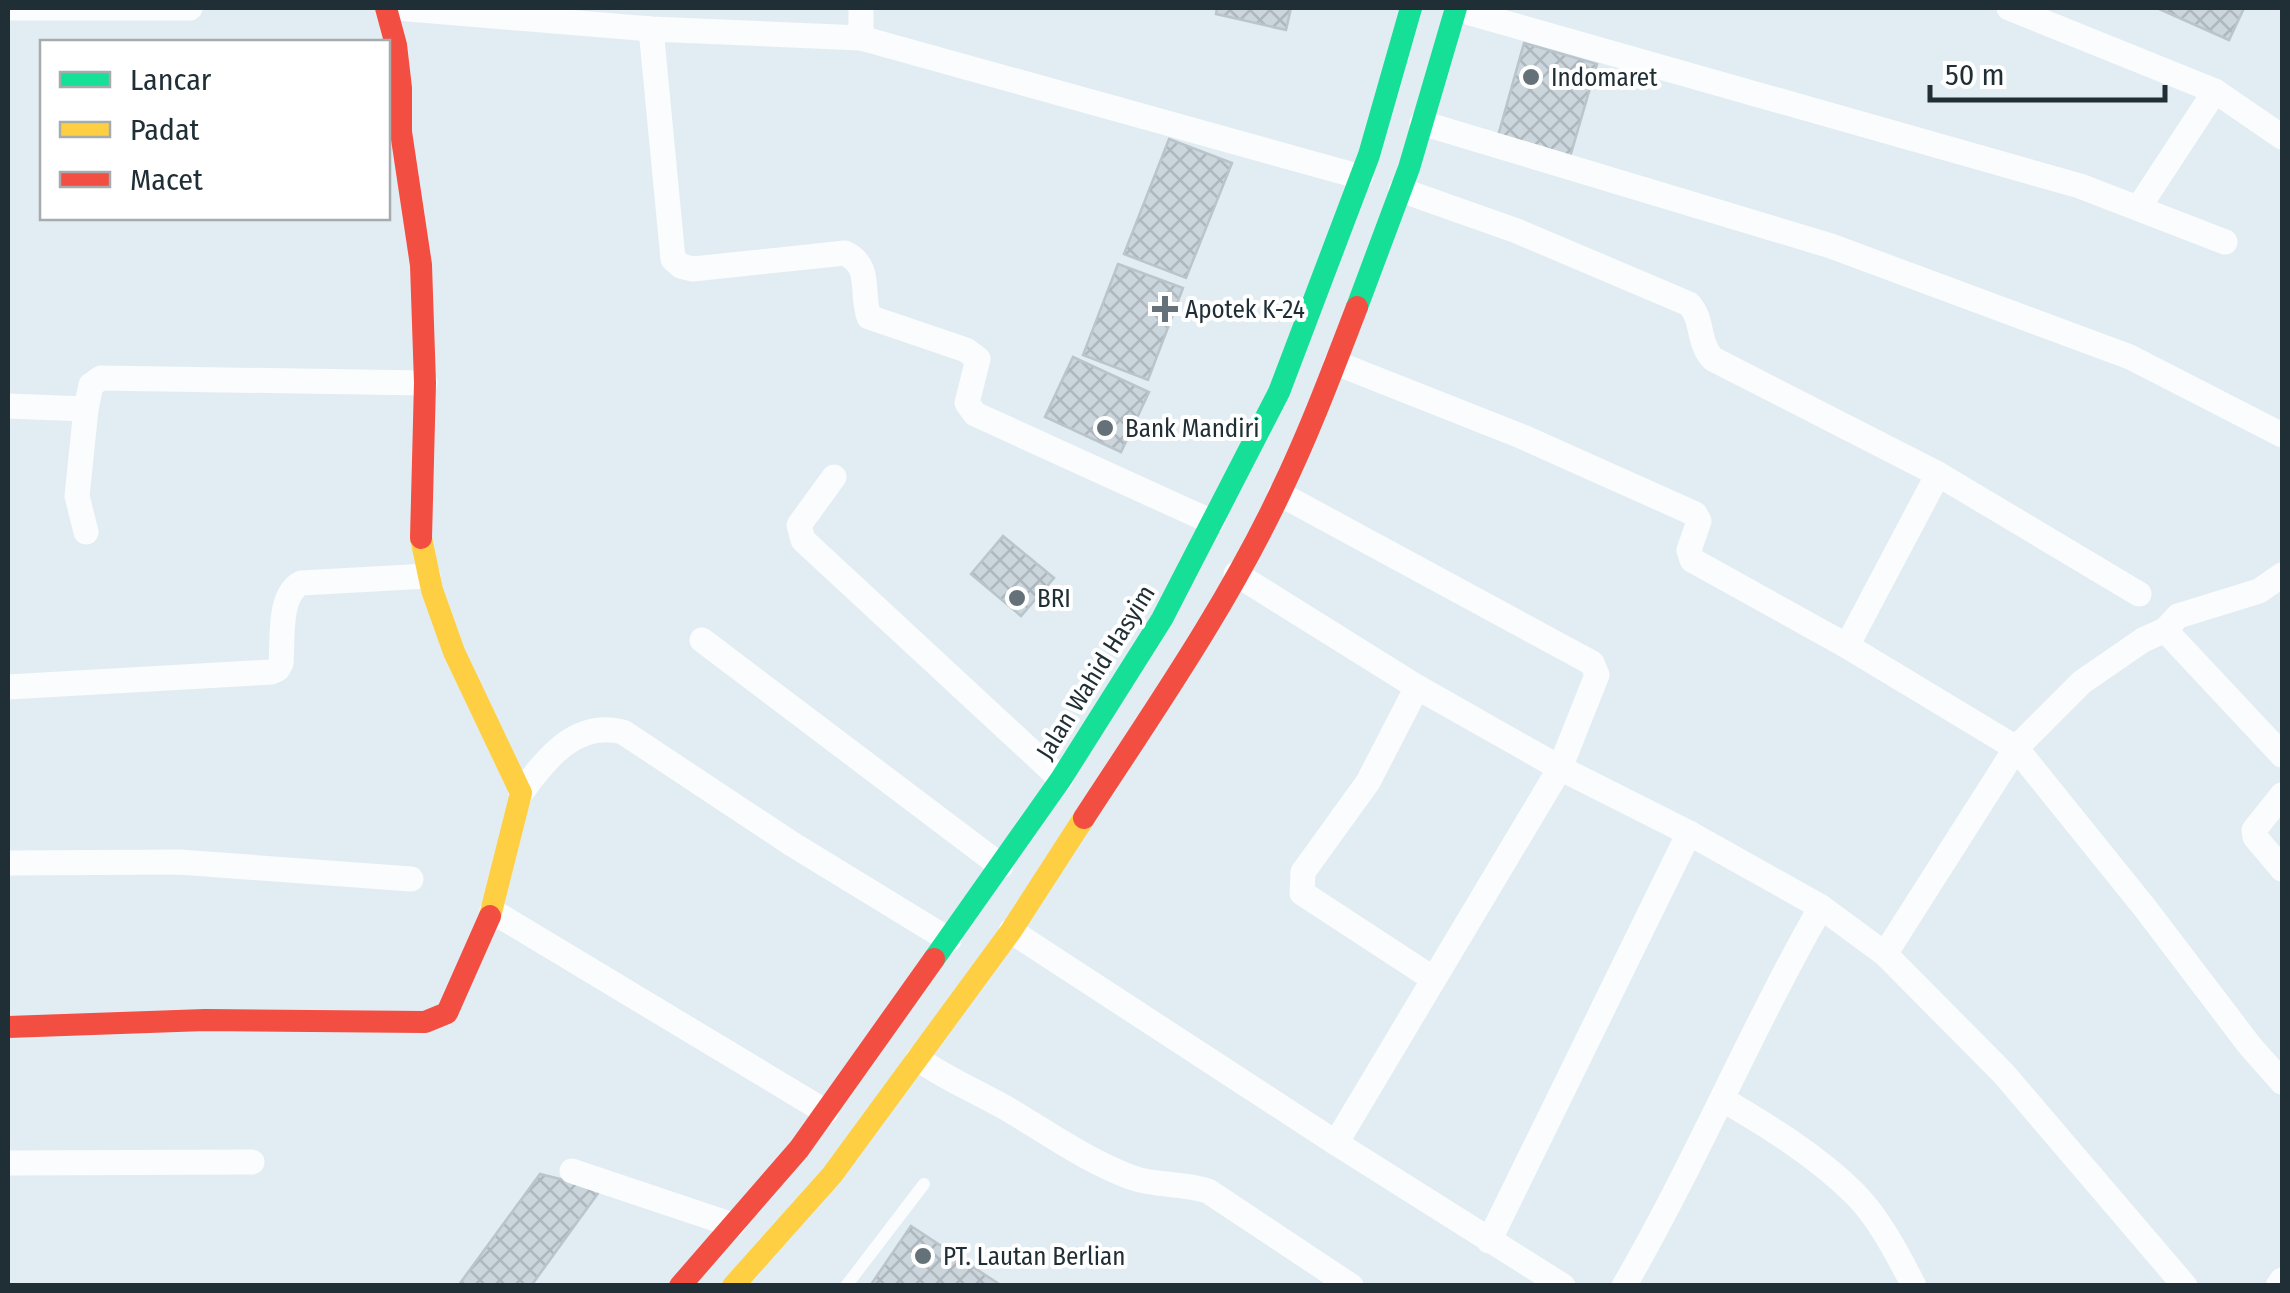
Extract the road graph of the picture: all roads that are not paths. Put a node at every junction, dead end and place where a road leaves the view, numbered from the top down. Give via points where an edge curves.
1 (8, 8) edge
2 (190, 8) edge
3 (386, 8) edge
4 (397, 8) edge
5 (860, 8) edge
6 (1411, 8) edge
7 (1456, 8) edge
8 (2009, 8) edge
9 (652, 29) junction
10 (861, 38) junction
11 (2215, 91) junction
12 (1422, 123) junction
13 (2282, 138) edge
14 (1361, 177) junction
15 (1401, 190) junction
16 (2140, 206) junction
17 (2225, 242) dead end
18 (1336, 363) junction
19 (425, 383) junction
20 (8, 406) edge
21 (86, 409) junction
22 (2282, 435) edge
23 (1938, 474) junction
24 (834, 477) dead end
25 (1280, 494) junction
26 (1212, 522) junction
27 (86, 532) dead end
28 (1236, 574) junction
29 (2282, 575) edge
30 (428, 576) junction
31 (2139, 594) dead end
32 (2165, 630) junction
33 (702, 640) dead end
34 (1847, 646) junction
35 (8, 687) edge
36 (1417, 687) junction
37 (2016, 748) junction
38 (2282, 755) edge
39 (1560, 768) junction
40 (1062, 779) junction
41 (522, 793) junction
42 (2282, 795) edge
43 (1689, 833) junction
44 (8, 863) edge
45 (1001, 866) junction
46 (2282, 869) edge
47 (411, 879) dead end
48 (1821, 907) junction
49 (492, 911) junction
50 (1011, 931) junction
51 (949, 940) junction
52 (1884, 954) junction
53 (1432, 978) junction
54 (8, 1026) edge
55 (918, 1058) junction
56 (2282, 1082) edge
57 (1722, 1099) junction
58 (826, 1112) junction
59 (1336, 1143) junction
60 (252, 1162) dead end
61 (8, 1163) edge
62 (572, 1171) dead end
63 (924, 1184) dead end
64 (733, 1225) junction
65 (1489, 1241) junction
66 (680, 1286) edge
67 (732, 1286) edge
68 (846, 1286) edge
69 (1350, 1286) edge
70 (1562, 1286) edge
71 (1624, 1286) edge
72 (1914, 1286) edge
73 (2185, 1286) edge

1 - 2 street
3 - 19 main road via 421,265
4 - 9 street
5 - 10 street
6 - 14 main road, Jalan Wahid Hasyim
7 - 12 main road
7 - 16 street
8 - 11 street
9 - 10 street
9 - 26 street via 674,258 681,266 845,253 864,270 869,317 978,359 968,409
10 - 14 street
11 - 13 street
11 - 16 street
12 - 15 main road
12 - 22 street via 1831,246 2130,357
14 - 26 main road, Jalan Wahid Hasyim via 1279,392
15 - 18 main road
15 - 23 street via 1689,304 1713,359
16 - 17 street
18 - 25 main road
18 - 34 street via 1695,514 1692,560
19 - 21 street via 102,378 91,385
19 - 30 main road via 419,520
20 - 21 street
21 - 27 street via 78,496
23 - 31 street
23 - 34 street
24 - 40 street via 801,520 804,540
25 - 28 main road
25 - 39 street via 1592,663 1596,682
26 - 40 main road, Jalan Wahid Hasyim via 1162,619
28 - 36 street
28 - 50 main road
29 - 32 street via 2258,591 2178,616
30 - 35 street via 292,588 281,663 271,672
30 - 41 main road via 454,652
32 - 37 street via 2082,682
32 - 38 street
33 - 45 street
34 - 37 street
36 - 39 street
36 - 53 street via 1368,782 1300,882 1302,893
37 - 52 street
37 - 56 street
39 - 43 street
39 - 53 street
40 - 45 main road, Jalan Wahid Hasyim
41 - 49 main road
41 - 51 street via 576,736 595,728 623,732
42 - 46 street via 2254,830
43 - 48 street
43 - 65 street
44 - 47 street via 179,862
45 - 51 main road, Jalan Wahid Hasyim
48 - 52 street
48 - 57 street
49 - 54 main road via 447,1013 437,1020
49 - 58 street
50 - 55 main road
50 - 59 street
51 - 58 main road, Jalan Wahid Hasyim
52 - 73 street via 2003,1072
53 - 59 street
55 - 67 main road via 832,1176
55 - 69 street via 1136,1180 1208,1190
57 - 71 street
57 - 72 street via 1856,1195
58 - 64 main road, Jalan Wahid Hasyim
59 - 65 street
60 - 61 street
62 - 64 street
63 - 68 lane
64 - 66 main road, Jalan Wahid Hasyim
65 - 70 street

